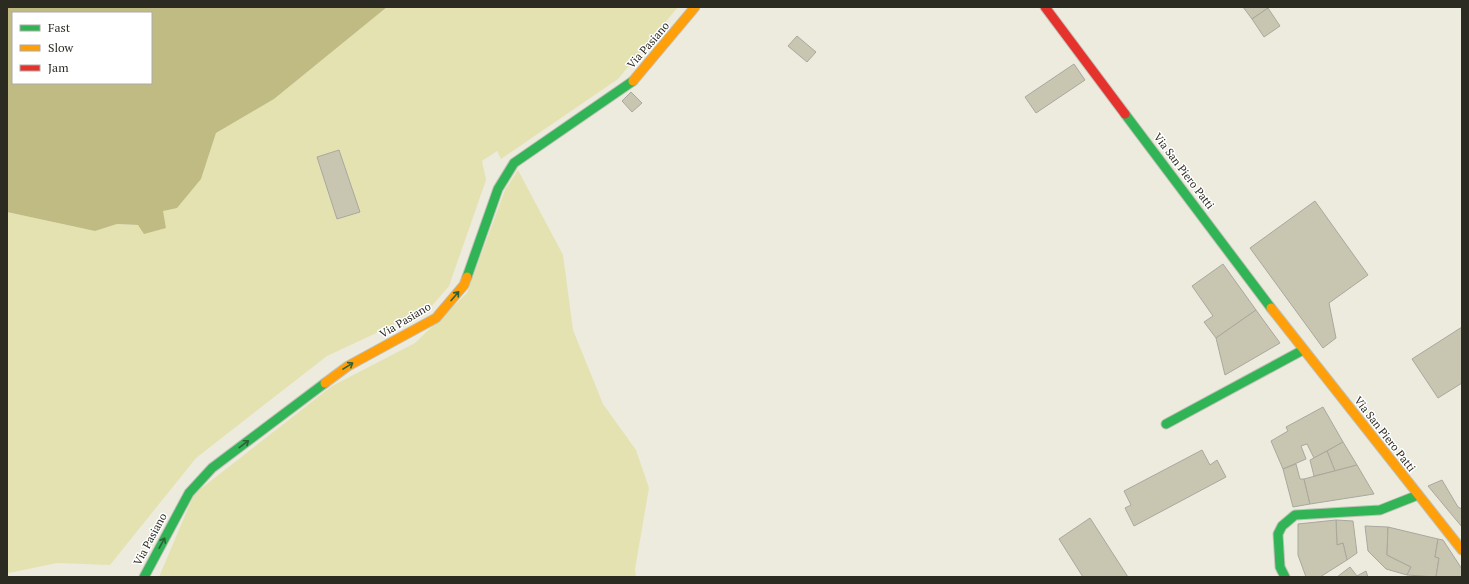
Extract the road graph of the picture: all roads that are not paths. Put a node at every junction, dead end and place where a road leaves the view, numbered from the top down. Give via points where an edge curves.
1 (695, 7) edge
2 (1045, 7) edge
3 (1303, 350) junction
4 (1166, 424) dead end
5 (1418, 495) junction
6 (1462, 550) edge
7 (144, 577) edge
8 (1285, 577) edge

7 -> 1 street, Via Pasiano via 189,493 212,468 348,366 436,318 464,285 498,189 514,163 635,79
2 - 3 street, Via San Piero Patti
3 - 4 street
3 - 5 street, Via San Piero Patti
5 - 6 street, Via San Piero Patti
5 - 8 street via 1380,510 1295,515 1282,526 1278,534 1280,567

